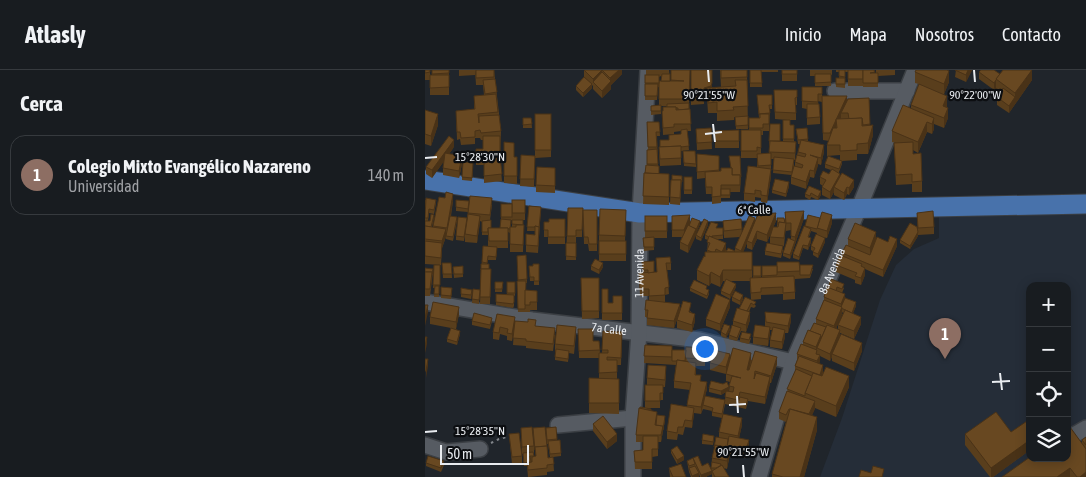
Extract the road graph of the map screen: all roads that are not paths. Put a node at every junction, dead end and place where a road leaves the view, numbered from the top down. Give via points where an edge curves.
1 (648, 70) edge
2 (915, 70) edge
3 (835, 91) dead end
4 (907, 91) junction
5 (425, 180) edge
6 (1086, 204) edge
7 (859, 208) junction
8 (640, 213) junction
9 (425, 302) edge
10 (639, 332) junction
11 (793, 362) junction
12 (633, 418) junction
13 (558, 425) dead end
14 (1086, 428) edge
15 (1071, 437) edge
16 (425, 445) edge
17 (480, 449) road end
18 (633, 477) edge
19 (759, 477) edge

1 - 8 street, 11 Avenida
2 - 4 street, 8a Avenida
3 - 4 street
4 - 7 street, 8a Avenida
5 - 8 main road, 6ª Calle
6 - 7 main road, 6ª Calle
7 - 8 main road, 6ª Calle
7 - 11 street, 8a Avenida
8 - 10 street, 11 Avenida
9 - 10 street, 7a Calle via 532,320
10 - 11 street, 7a Calle via 700,340
10 - 12 street, 11 Avenida
11 - 19 street, 8a Avenida
12 - 13 street
12 - 18 street, 11 Avenida
14 - 15 street
16 - 17 street via 446,452

